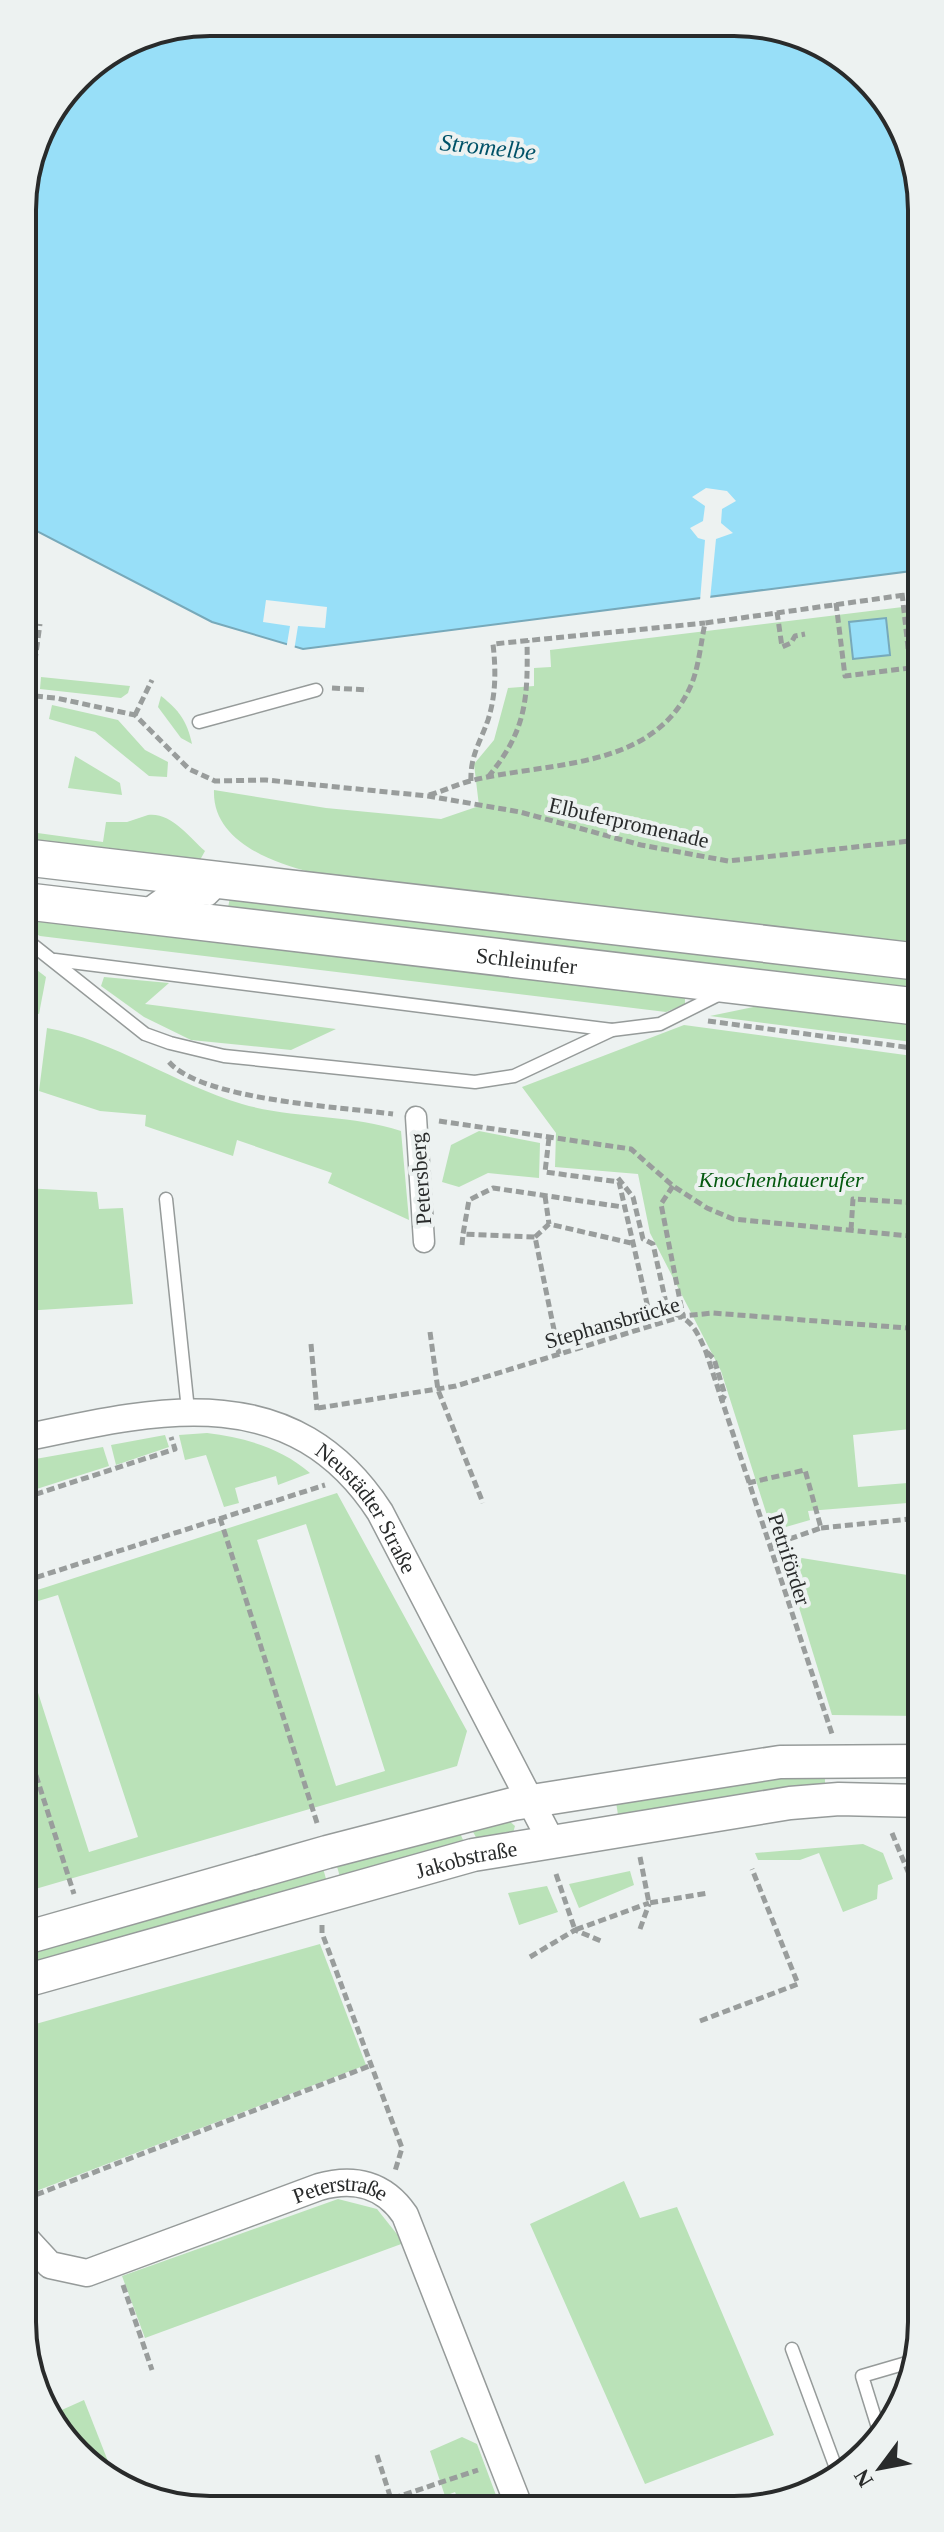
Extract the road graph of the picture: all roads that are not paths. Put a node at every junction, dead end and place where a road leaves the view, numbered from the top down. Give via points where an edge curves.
1 (316, 690) dead end
2 (199, 722) dead end
3 (36, 859) edge
4 (227, 881) junction
5 (36, 902) edge
6 (133, 914) junction
7 (36, 948) edge
8 (51, 960) junction
9 (908, 961) edge
10 (735, 985) junction
11 (908, 1006) edge
12 (612, 1030) junction
13 (416, 1117) road end
14 (166, 1199) dead end
15 (424, 1242) dead end
16 (176, 1412) junction
17 (36, 1436) edge
18 (908, 1761) edge
19 (531, 1800) junction
20 (908, 1801) edge
21 (551, 1841) junction
22 (36, 1935) edge
23 (36, 1978) edge
24 (36, 2250) edge
25 (792, 2349) dead end
26 (903, 2364) edge
27 (876, 2422) edge
28 (834, 2464) edge
29 (515, 2496) edge

1 - 2 lane
3 - 4 main road, Schleinufer
4 - 6 lane via 210,899 160,895
4 - 9 main road, Schleinufer
5 - 6 main road, Schleinufer
6 - 10 main road, Schleinufer
7 - 8 lane
8 - 12 lane
8 - 12 lane via 145,1034 224,1056 485,1082 514,1076
10 - 11 main road, Schleinufer
10 - 12 lane via 660,1024
13 - 15 street, Petersberg
14 - 16 lane
16 - 17 street, Neustädter Straße
16 - 19 street, Neustädter Straße via 231,1412 264,1419 308,1440 348,1470 380,1512
18 - 19 street, Jakobstraße via 780,1762
19 - 21 street, Neustädter Straße
19 - 22 street, Jakobstraße
20 - 21 street, Jakobstraße via 790,1803
21 - 23 street, Jakobstraße via 453,1861
24 - 29 street, Peterstraße via 50,2265 87,2273 332,2183 368,2184 405,2215
25 - 28 lane
26 - 27 lane via 862,2376

